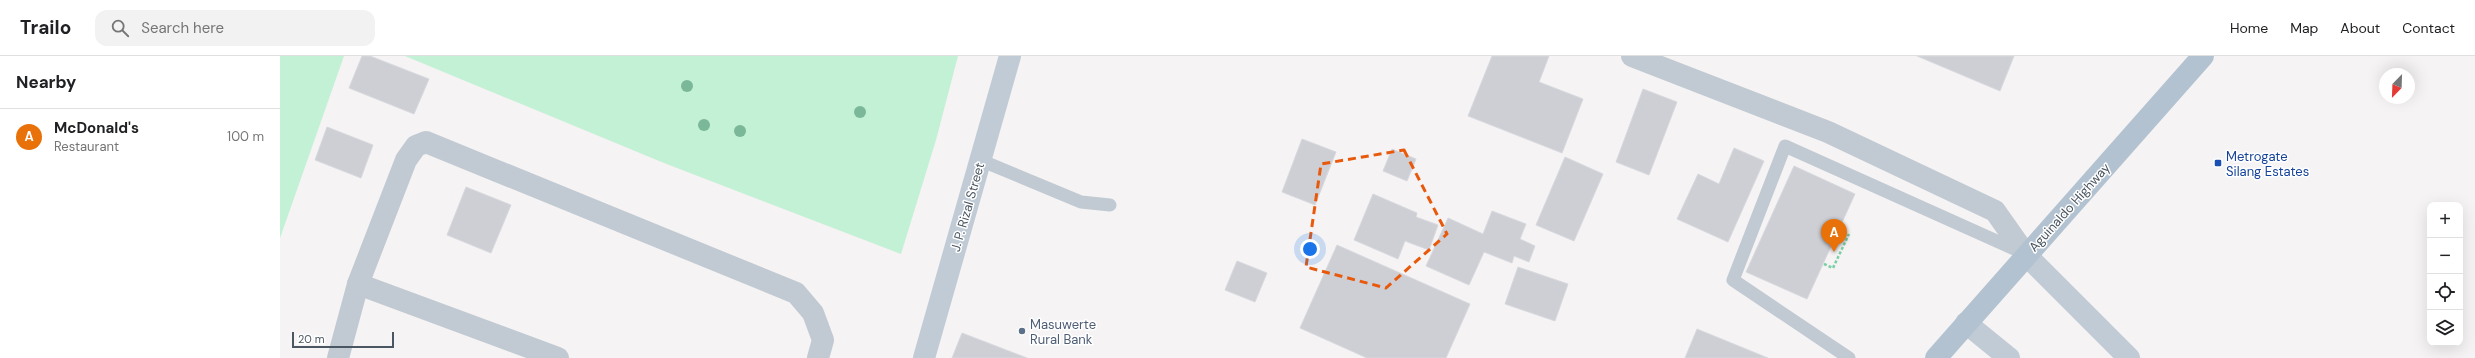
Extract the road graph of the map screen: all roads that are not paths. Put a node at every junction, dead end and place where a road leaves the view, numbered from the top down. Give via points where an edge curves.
1 (1010, 56) edge
2 (1632, 56) edge
3 (2203, 56) edge
4 (980, 160) junction
5 (1110, 205) dead end
6 (2026, 254) junction
7 (358, 284) junction
8 (1966, 324) junction
9 (338, 358) edge
10 (558, 358) edge
11 (818, 358) edge
12 (924, 358) edge
13 (1849, 358) edge
14 (1936, 358) edge
15 (2009, 358) edge
16 (2129, 358) edge

1 - 4 main road, J. P. Rizal Street
2 - 6 street via 1828,132 1995,211
3 - 6 main road, Aguinaldo Highway
4 - 5 lane via 1081,202
4 - 12 main road, J. P. Rizal Street
6 - 8 main road, Aguinaldo Highway
6 - 13 lane via 1785,146 1733,280
6 - 16 main road
7 - 9 street
7 - 10 street
7 - 11 street via 406,160 416,146 426,142 796,293 813,313 823,340
8 - 14 main road, Aguinaldo Highway
8 - 15 main road

